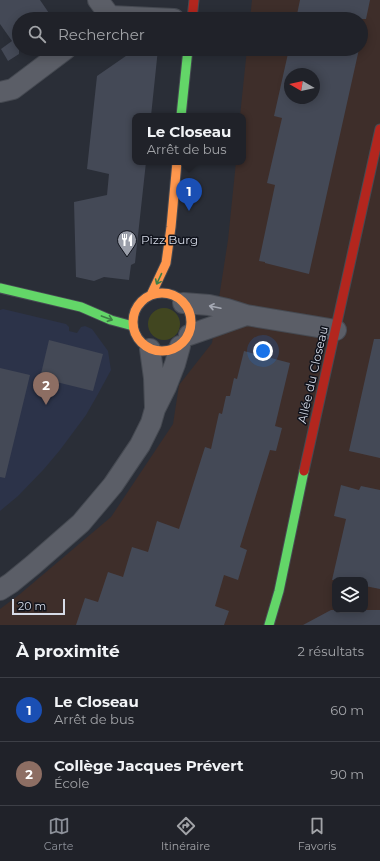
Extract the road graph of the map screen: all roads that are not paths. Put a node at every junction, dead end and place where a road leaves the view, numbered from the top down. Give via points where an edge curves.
1 (98, 0) edge
2 (194, 0) edge
3 (105, 12) edge
4 (193, 12) edge
5 (57, 56) edge
6 (187, 56) edge
7 (0, 92) edge
8 (181, 113) edge
9 (380, 129) edge
10 (177, 165) edge
11 (166, 263) junction
12 (170, 274) dead end
13 (173, 285) dead end
14 (0, 288) edge
15 (152, 295) junction
16 (180, 299) junction
17 (101, 306) dead end
18 (81, 307) junction
19 (246, 315) junction
20 (133, 326) junction
21 (336, 330) junction
22 (184, 340) junction
23 (150, 349) junction
24 (155, 409) junction
25 (0, 590) edge
26 (269, 625) edge

1 - 3 street
2 - 4 street
5 - 7 street via 13,89
6 - 8 street
9 - 21 street, Allée du Closeau
10 - 11 street
11 - 12 street
11 -> 15 street
13 - 16 street
14 - 18 street
15 - 16 street via 164,293
15 - 20 street via 133,308
19 -> 16 street
16 - 22 street via 190,312 192,320
17 - 18 street
18 -> 20 street
19 - 21 street
19 - 22 street
20 - 23 street via 136,336
21 - 26 street, Allée du Closeau via 279,591
22 - 23 street via 173,350 157,352
22 - 24 street
23 - 24 street
24 - 25 street via 140,445 113,485 80,523 33,566

